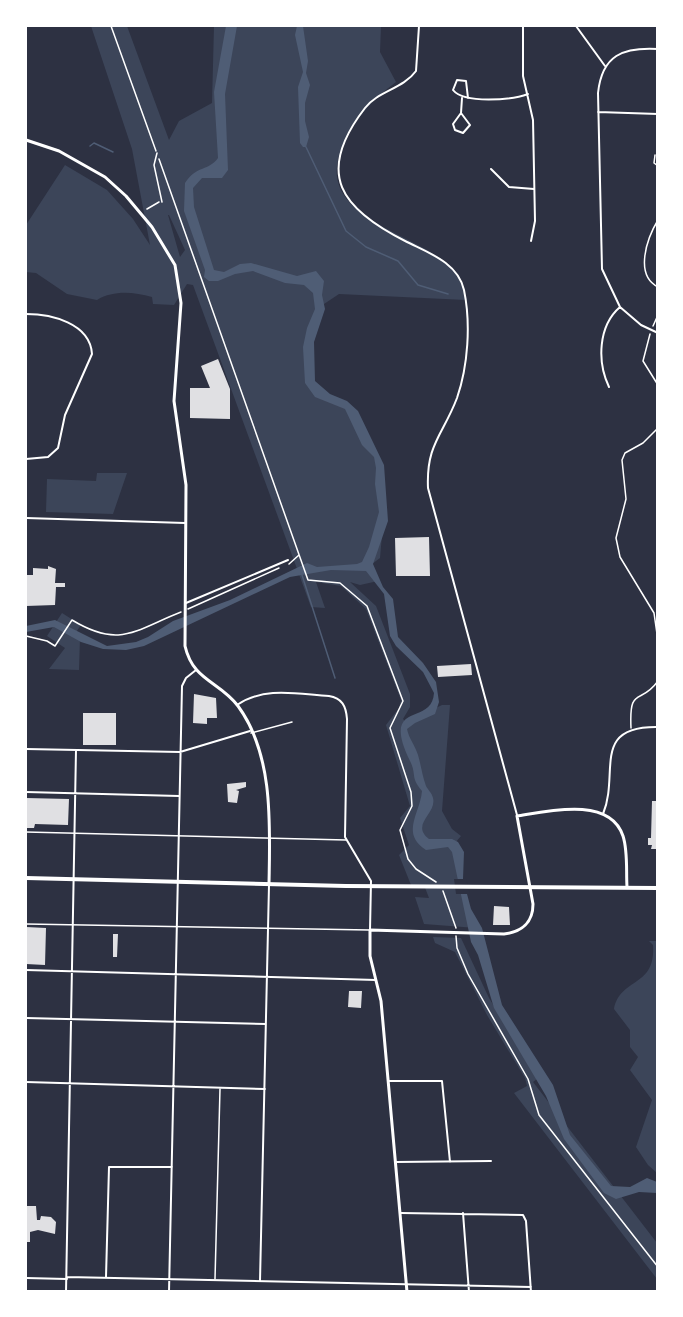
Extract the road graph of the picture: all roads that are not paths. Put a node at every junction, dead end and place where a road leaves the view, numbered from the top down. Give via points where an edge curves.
1 (419, 26) edge
2 (523, 26) edge
3 (576, 26) edge
4 (657, 49) edge
5 (605, 66) junction
6 (528, 94) junction
7 (462, 98) junction
8 (468, 98) junction
9 (598, 112) junction
10 (461, 113) junction
11 (657, 114) edge
12 (26, 141) edge
13 (157, 153) road end
14 (491, 169) dead end
15 (534, 189) junction
16 (162, 202) road end
17 (531, 241) dead end
18 (620, 307) junction
19 (26, 314) edge
20 (657, 333) edge
21 (609, 387) dead end
22 (26, 459) edge
23 (26, 518) edge
24 (185, 523) junction
25 (288, 560) dead end
26 (184, 604) junction
27 (196, 670) junction
28 (237, 705) junction
29 (292, 722) dead end
30 (657, 727) edge
31 (251, 732) junction
32 (26, 749) edge
33 (76, 750) junction
34 (180, 752) junction
35 (26, 792) edge
36 (75, 794) junction
37 (179, 796) junction
38 (603, 814) junction
39 (518, 816) junction
40 (26, 832) edge
41 (76, 833) junction
42 (179, 836) junction
43 (270, 838) junction
44 (346, 840) junction
45 (26, 878) edge
46 (75, 879) junction
47 (178, 882) junction
48 (269, 884) junction
49 (627, 887) junction
50 (657, 888) edge
51 (26, 924) edge
52 (74, 925) junction
53 (177, 927) junction
54 (268, 930) junction
55 (370, 930) junction
56 (26, 970) edge
57 (72, 970) junction
58 (176, 972) junction
59 (267, 975) junction
60 (377, 980) junction
61 (26, 1018) edge
62 (72, 1019) junction
63 (175, 1022) junction
64 (266, 1024) junction
65 (388, 1081) junction
66 (26, 1082) edge
67 (71, 1083) junction
68 (174, 1086) junction
69 (220, 1088) junction
70 (265, 1089) junction
71 (491, 1161) dead end
72 (396, 1162) junction
73 (450, 1162) junction
74 (172, 1167) junction
75 (401, 1213) junction
76 (463, 1213) junction
77 (106, 1277) junction
78 (26, 1278) edge
79 (67, 1278) junction
80 (170, 1278) junction
81 (215, 1280) junction
82 (260, 1281) junction
83 (406, 1284) junction
84 (468, 1285) junction
85 (531, 1287) junction
86 (66, 1292) edge
87 (169, 1292) edge
88 (406, 1292) edge
89 (469, 1292) edge
90 (531, 1292) edge

1 - 39 street via 416,71 365,108 341,149 338,176 346,196 366,216 387,232 445,262 463,286 465,361 457,398 432,447 428,490
2 - 6 street via 523,76
3 - 5 street
4 - 5 street via 628,50
5 - 9 street via 599,85
6 - 8 street via 510,99
6 - 15 street via 533,112
7 - 8 street
7 - 8 street via 452,89 459,80 468,84
7 - 10 street
9 - 11 street
9 - 18 street via 602,269
10 - 10 street via 470,125 463,133 453,126
12 - 24 street via 77,160 105,177 126,196 169,251 179,277 181,303 174,401 185,469
13 - 16 lane via 154,165
14 - 15 street via 509,187
15 - 17 street
18 - 20 street
18 - 21 street via 608,319 603,336 603,371
19 - 22 street via 52,316 76,327 86,336 92,354 65,415 58,448 48,457
23 - 24 street
24 - 26 street
25 - 26 street
26 - 27 street via 185,646
27 - 28 street
27 - 34 street via 182,686
28 - 31 street
28 - 44 street via 268,692 340,700 347,719
29 - 31 lane
30 - 38 street via 631,729 622,733 613,746
31 - 34 street
31 - 43 street via 266,783
32 - 33 street
33 - 34 street
33 - 36 street
34 - 37 street
35 - 36 street
36 - 37 street
36 - 41 street
37 - 42 street
38 - 39 street via 575,809
38 - 49 street via 617,824 624,839
39 - 55 street via 533,912 519,930
40 - 41 lane
41 - 42 lane
41 - 46 street
42 - 43 lane
42 - 47 street
43 - 44 lane
43 - 48 street
44 - 55 street via 371,880
45 - 46 main road
46 - 47 main road
46 - 52 street
47 - 48 main road
47 - 53 street
48 - 49 main road
48 - 54 street
49 - 50 main road
51 - 52 lane
52 - 53 lane
52 - 57 street
53 - 54 lane
53 - 58 street
54 - 55 lane
54 - 59 street
55 - 60 street via 370,956
56 - 57 street
57 - 58 street
57 - 62 street
58 - 59 street
58 - 63 street
59 - 60 street
59 - 64 street
60 - 65 street
61 - 62 street
62 - 63 street
62 - 67 street
63 - 64 street
63 - 68 street
64 - 70 street
65 - 72 street
65 - 73 street via 442,1081
66 - 67 street
67 - 68 street
67 - 79 street
68 - 69 street
68 - 74 street
69 - 70 street
69 - 81 lane
70 - 82 street
71 - 73 street
72 - 73 street
72 - 75 street
74 - 77 street via 109,1167
74 - 80 street
75 - 76 street
75 - 83 street
76 - 84 street
76 - 85 street via 523,1215
77 - 79 street
77 - 80 street
78 - 79 street
79 - 86 street
80 - 81 street
80 - 87 street
81 - 82 street
82 - 83 street
83 - 84 street
83 - 88 street
84 - 85 street
84 - 89 street
85 - 90 street

